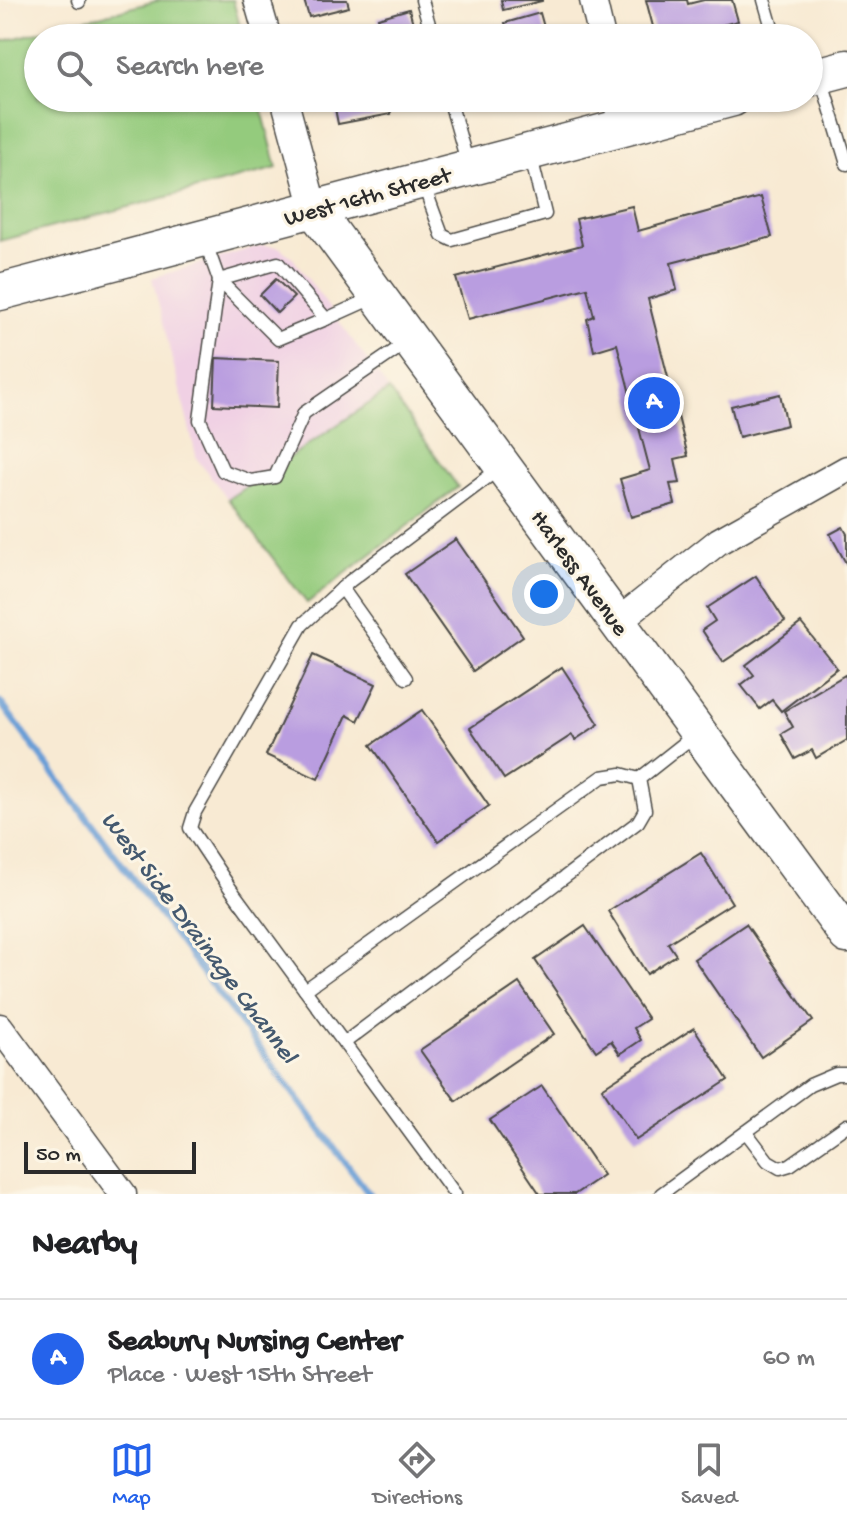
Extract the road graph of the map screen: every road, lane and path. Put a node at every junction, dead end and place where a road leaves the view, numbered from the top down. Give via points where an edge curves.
1 (257, 0) edge
2 (422, 0) edge
3 (593, 0) edge
4 (764, 0) edge
5 (264, 24) edge
6 (429, 24) edge
7 (599, 24) edge
8 (771, 24) edge
9 (826, 74) edge
10 (288, 112) edge
11 (453, 112) edge
12 (619, 113) edge
13 (530, 151) junction
14 (847, 164) edge
15 (469, 168) junction
16 (422, 180) junction
17 (314, 209) junction
18 (204, 238) junction
19 (219, 280) junction
20 (0, 292) edge
21 (377, 296) junction
22 (326, 319) junction
23 (411, 340) junction
24 (503, 466) junction
25 (847, 469) edge
26 (342, 588) junction
27 (617, 622) junction
28 (406, 678) dead end
29 (698, 732) junction
30 (639, 779) junction
31 (843, 920) edge
32 (305, 990) junction
33 (0, 1027) edge
34 (344, 1043) junction
35 (847, 1074) edge
36 (847, 1125) edge
37 (746, 1132) junction
38 (123, 1194) edge
39 (455, 1194) edge
40 (661, 1194) edge

1 - 5 street
2 - 6 lane
3 - 7 street
4 - 8 lane
9 - 14 lane
10 - 17 street
11 - 15 lane
12 - 13 main road, West 16th Street
13 - 15 main road, West 16th Street
13 - 16 lane via 545,214 452,240 442,235
15 - 16 main road, West 16th Street
16 - 17 main road, West 16th Street
17 - 18 main road, West 16th Street
17 - 21 main road, Harless Avenue
18 - 19 lane
18 - 20 main road, West 16th Street
19 - 22 lane via 278,263
19 - 22 lane via 278,339
19 - 23 lane via 200,420 223,471 251,481 275,477 304,413
21 - 22 lane
21 - 23 main road, Harless Avenue
23 - 24 main road, Harless Avenue
24 - 26 lane
24 - 27 main road, Harless Avenue
25 - 27 street via 719,541
26 - 28 lane
26 - 32 lane via 302,625 190,828
27 - 29 main road, Harless Avenue
29 - 30 lane
29 - 31 main road, Harless Avenue
30 - 32 lane via 621,774 602,777
30 - 34 lane via 645,810 638,822
32 - 34 lane
33 - 38 street
34 - 39 lane
35 - 37 lane via 810,1085
36 - 37 lane via 780,1168
37 - 40 lane

